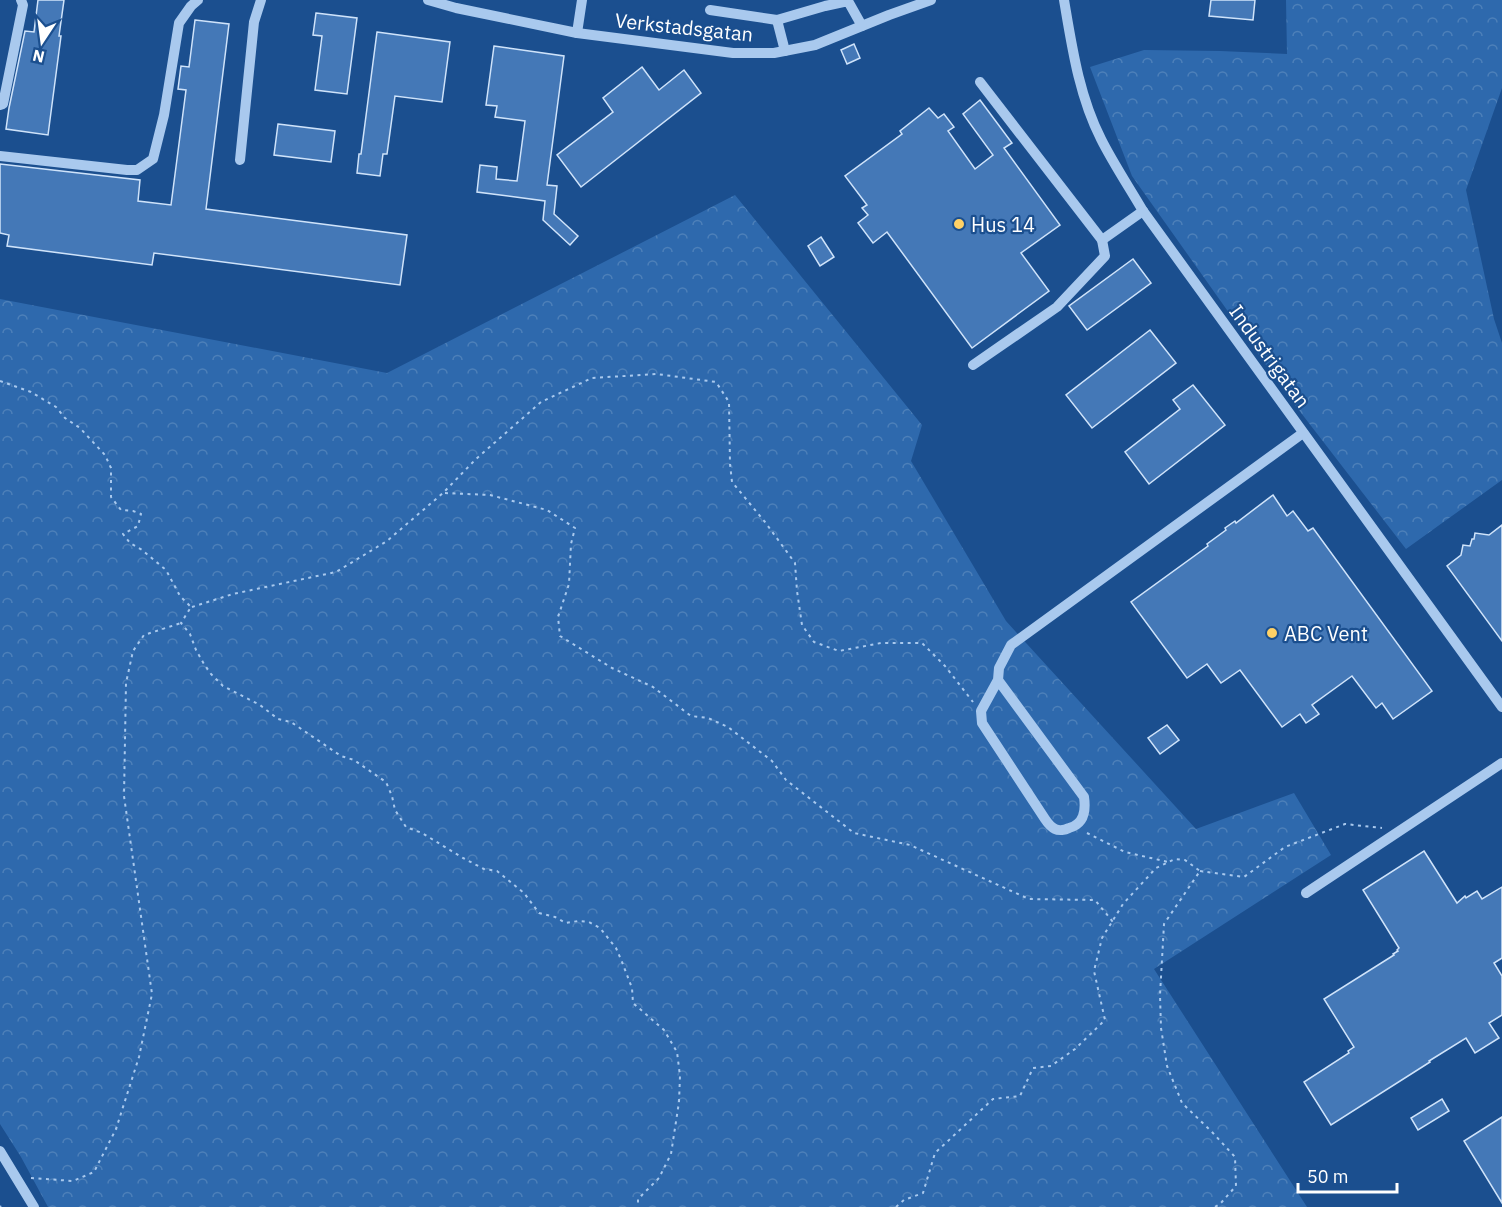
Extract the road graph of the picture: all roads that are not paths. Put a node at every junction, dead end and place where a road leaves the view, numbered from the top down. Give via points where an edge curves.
1 (21, 0) edge
2 (198, 0) edge
3 (261, 0) edge
4 (428, 0) edge
5 (582, 0) edge
6 (849, 0) edge
7 (931, 0) edge
8 (1064, 0) edge
9 (710, 10) dead end
10 (777, 20) junction
11 (862, 26) junction
12 (577, 33) junction
13 (785, 51) junction
14 (980, 82) dead end
15 (0, 105) edge
16 (0, 156) edge
17 (240, 160) dead end
18 (1143, 211) junction
19 (1102, 240) junction
20 (973, 365) dead end
21 (1303, 433) junction
22 (998, 680) junction
23 (1502, 707) edge
24 (1502, 763) edge
25 (1306, 893) dead end
26 (0, 1151) edge
27 (34, 1207) edge

1 - 15 street
2 - 16 street via 178,23 153,159 137,170 127,171
3 - 17 street via 254,22
4 - 12 street, Verkstadsgatan
5 - 12 street
6 - 10 street
6 - 11 street
7 - 11 street, Verkstadsgatan
8 - 18 street, Industrigatan via 1082,89 1100,138
9 - 10 street
10 - 13 street
11 - 13 street, Verkstadsgatan via 815,45
12 - 13 street, Verkstadsgatan via 733,53
14 - 19 street
18 - 19 street
18 - 21 street, Industrigatan
19 - 20 street via 1106,256 1057,307
21 - 22 street via 1011,645 999,668
21 - 23 street, Industrigatan
22 - 22 street via 1084,798 1082,820 1074,827 1054,829 1045,819 982,723 981,711
24 - 25 street
26 - 27 street

